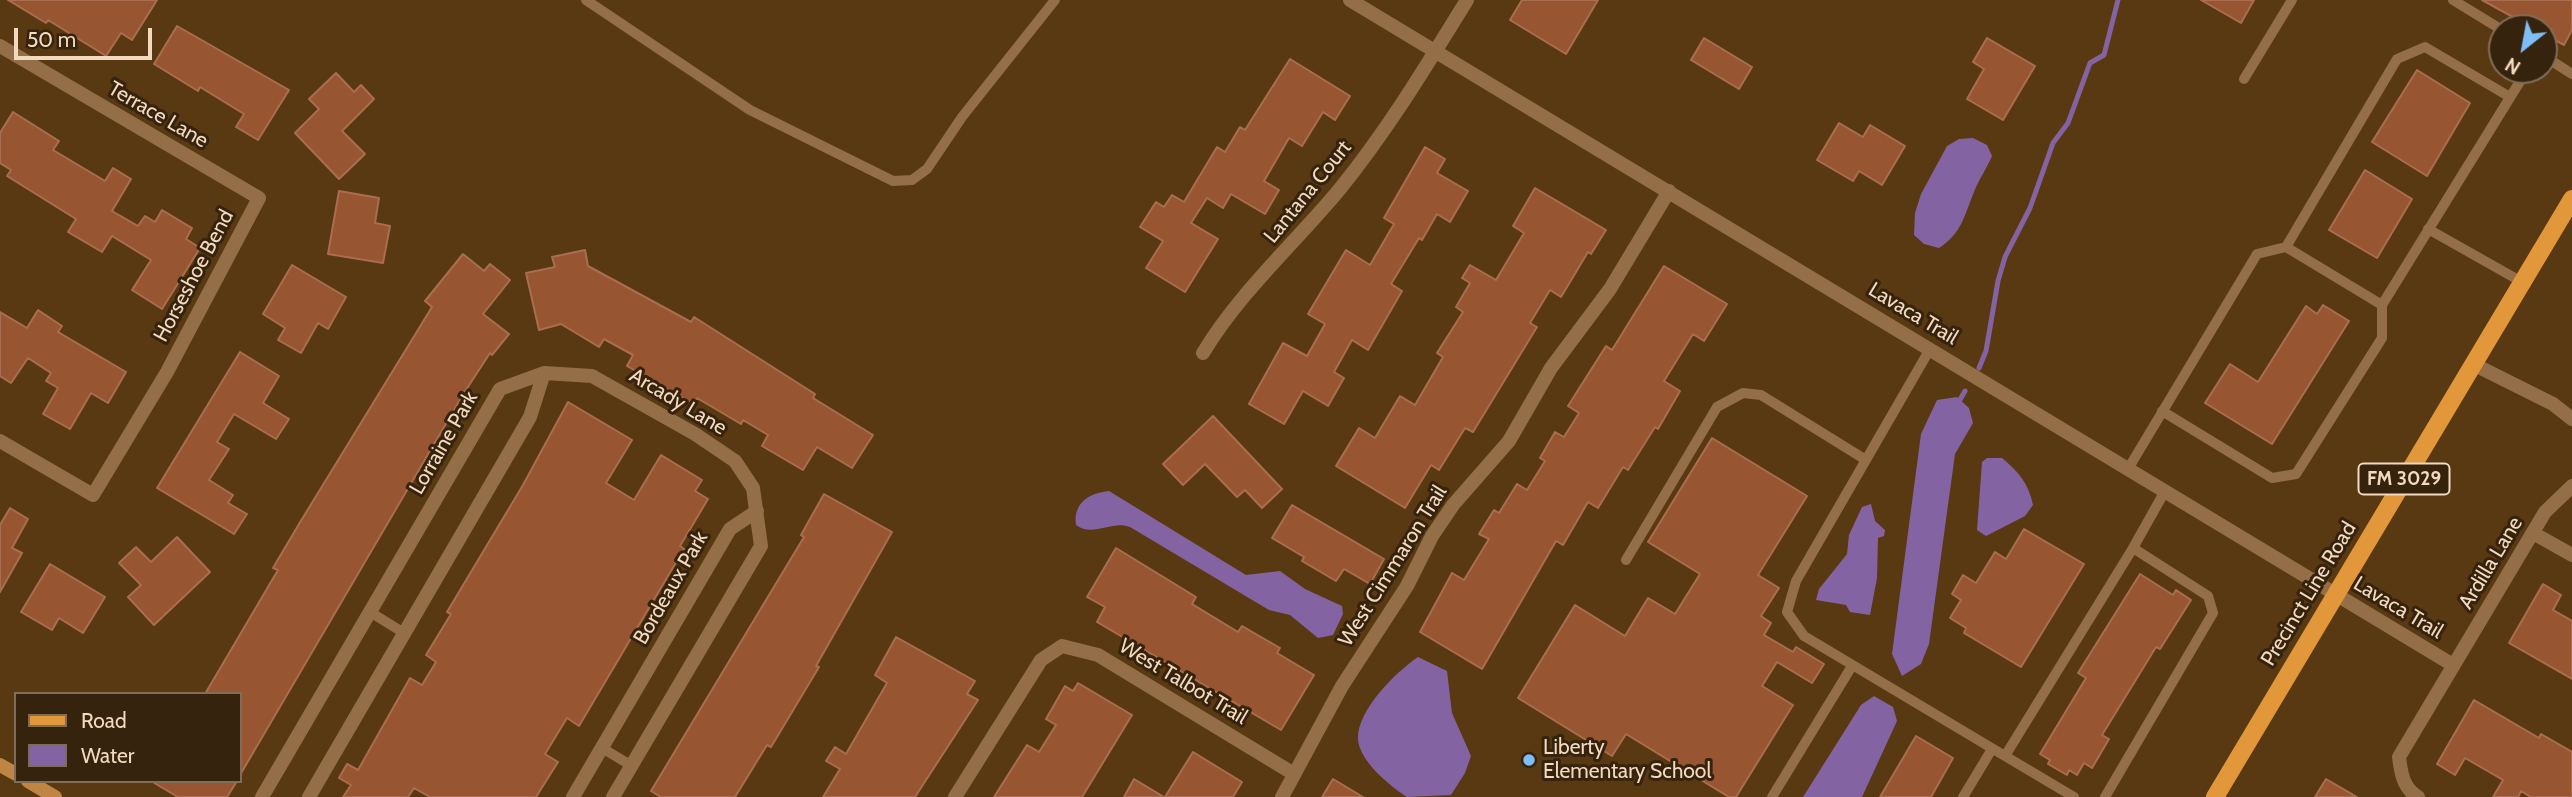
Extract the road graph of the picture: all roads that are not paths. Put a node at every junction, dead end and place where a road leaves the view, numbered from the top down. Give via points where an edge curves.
1 (586, 0) edge
2 (1055, 0) edge
3 (1350, 0) edge
4 (1467, 0) edge
5 (2292, 0) edge
6 (2453, 0) edge
7 (2488, 21) edge
8 (0, 46) edge
9 (1435, 50) junction
10 (2244, 79) dead end
11 (2518, 84) edge
12 (2510, 97) junction
13 (1669, 191) junction
14 (258, 198) joint
15 (2572, 199) edge
16 (2428, 229) junction
17 (2286, 247) junction
18 (2522, 282) junction
19 (2382, 305) junction
20 (1930, 349) junction
21 (1203, 353) dead end
22 (2473, 364) junction
23 (544, 373) junction
24 (2162, 411) junction
25 (2572, 419) edge
26 (0, 441) edge
27 (1866, 460) junction
28 (2127, 469) junction
29 (2572, 486) edge
30 (2165, 491) junction
31 (757, 511) junction
32 (2533, 533) junction
33 (2133, 548) junction
34 (2572, 555) edge
35 (1626, 560) dead end
36 (2335, 595) junction
37 (370, 612) junction
38 (404, 633) junction
39 (2453, 665) junction
40 (1852, 666) junction
41 (602, 748) junction
42 (1992, 748) junction
43 (2005, 757) junction
44 (632, 765) junction
45 (1294, 775) junction
46 (31, 783) edge
47 (2060, 794) edge
48 (55, 797) edge
49 (262, 797) edge
50 (309, 797) edge
51 (573, 797) edge
52 (613, 797) edge
53 (955, 797) edge
54 (1282, 797) edge
55 (1772, 797) edge
56 (1963, 797) edge
57 (2074, 797) edge
58 (2105, 797) edge
59 (2215, 797) edge
60 (2418, 797) edge

1 - 2 lane via 750,110 893,181 912,180 927,169
3 - 9 street, Lavaca Trail
4 - 9 street, Lantana Court
5 - 10 lane
6 - 7 lane
8 - 14 street, Terrace Lane
9 - 13 street, Lavaca Trail
9 - 21 street, Lantana Court via 1356,168 1220,325
11 - 12 lane
12 - 16 lane
12 - 17 lane via 2425,47 2397,60
13 - 20 street, Lavaca Trail
13 - 45 street, West Cimmaron Trail via 1610,289 1550,368 1509,441 1432,536
14 - 26 street, Horseshoe Bend via 167,372 93,495
15 - 18 main road, Precinct Line Road / FM 3029
16 - 18 lane
16 - 19 lane
17 - 19 lane
17 - 24 lane via 2257,254
18 - 22 main road, Precinct Line Road / FM 3029
19 - 24 lane via 2382,338 2297,474 2272,478
20 - 27 lane
20 - 28 street, Lavaca Trail
22 - 25 street via 2553,404
22 - 36 main road, Precinct Line Road / FM 3029
23 - 31 street, Arcady Lane via 592,376 695,434 735,461 753,488
23 - 37 street, Lorraine Park via 500,388
23 - 38 street via 530,416
24 - 28 lane
27 - 35 lane via 1761,396 1743,393 1717,407
27 - 40 lane via 1796,581 1787,612 1804,636
28 - 30 street, Lavaca Trail
29 - 32 street, Ardilla Lane via 2545,512
30 - 33 lane
30 - 36 street, Lavaca Trail
31 - 41 street, Bordeaux Park via 730,529
31 - 44 street via 761,546
32 - 34 street
32 - 39 street, Ardilla Lane
33 - 43 lane
33 - 58 lane via 2208,596 2213,613
36 - 39 street, Lavaca Trail
36 - 59 main road, Precinct Line Road / FM 3029
37 - 38 lane
37 - 49 street, Lorraine Park
38 - 50 street
39 - 60 street, Ardilla Lane via 2399,757 2402,778
40 - 42 lane
40 - 55 lane
41 - 44 lane
41 - 51 street, Bordeaux Park
42 - 43 lane
42 - 56 lane
43 - 47 lane
44 - 52 street
45 - 53 street, West Talbot Trail via 1098,655 1062,646 1041,660
45 - 54 street, West Cimmaron Trail
46 - 48 main road
47 - 57 lane

